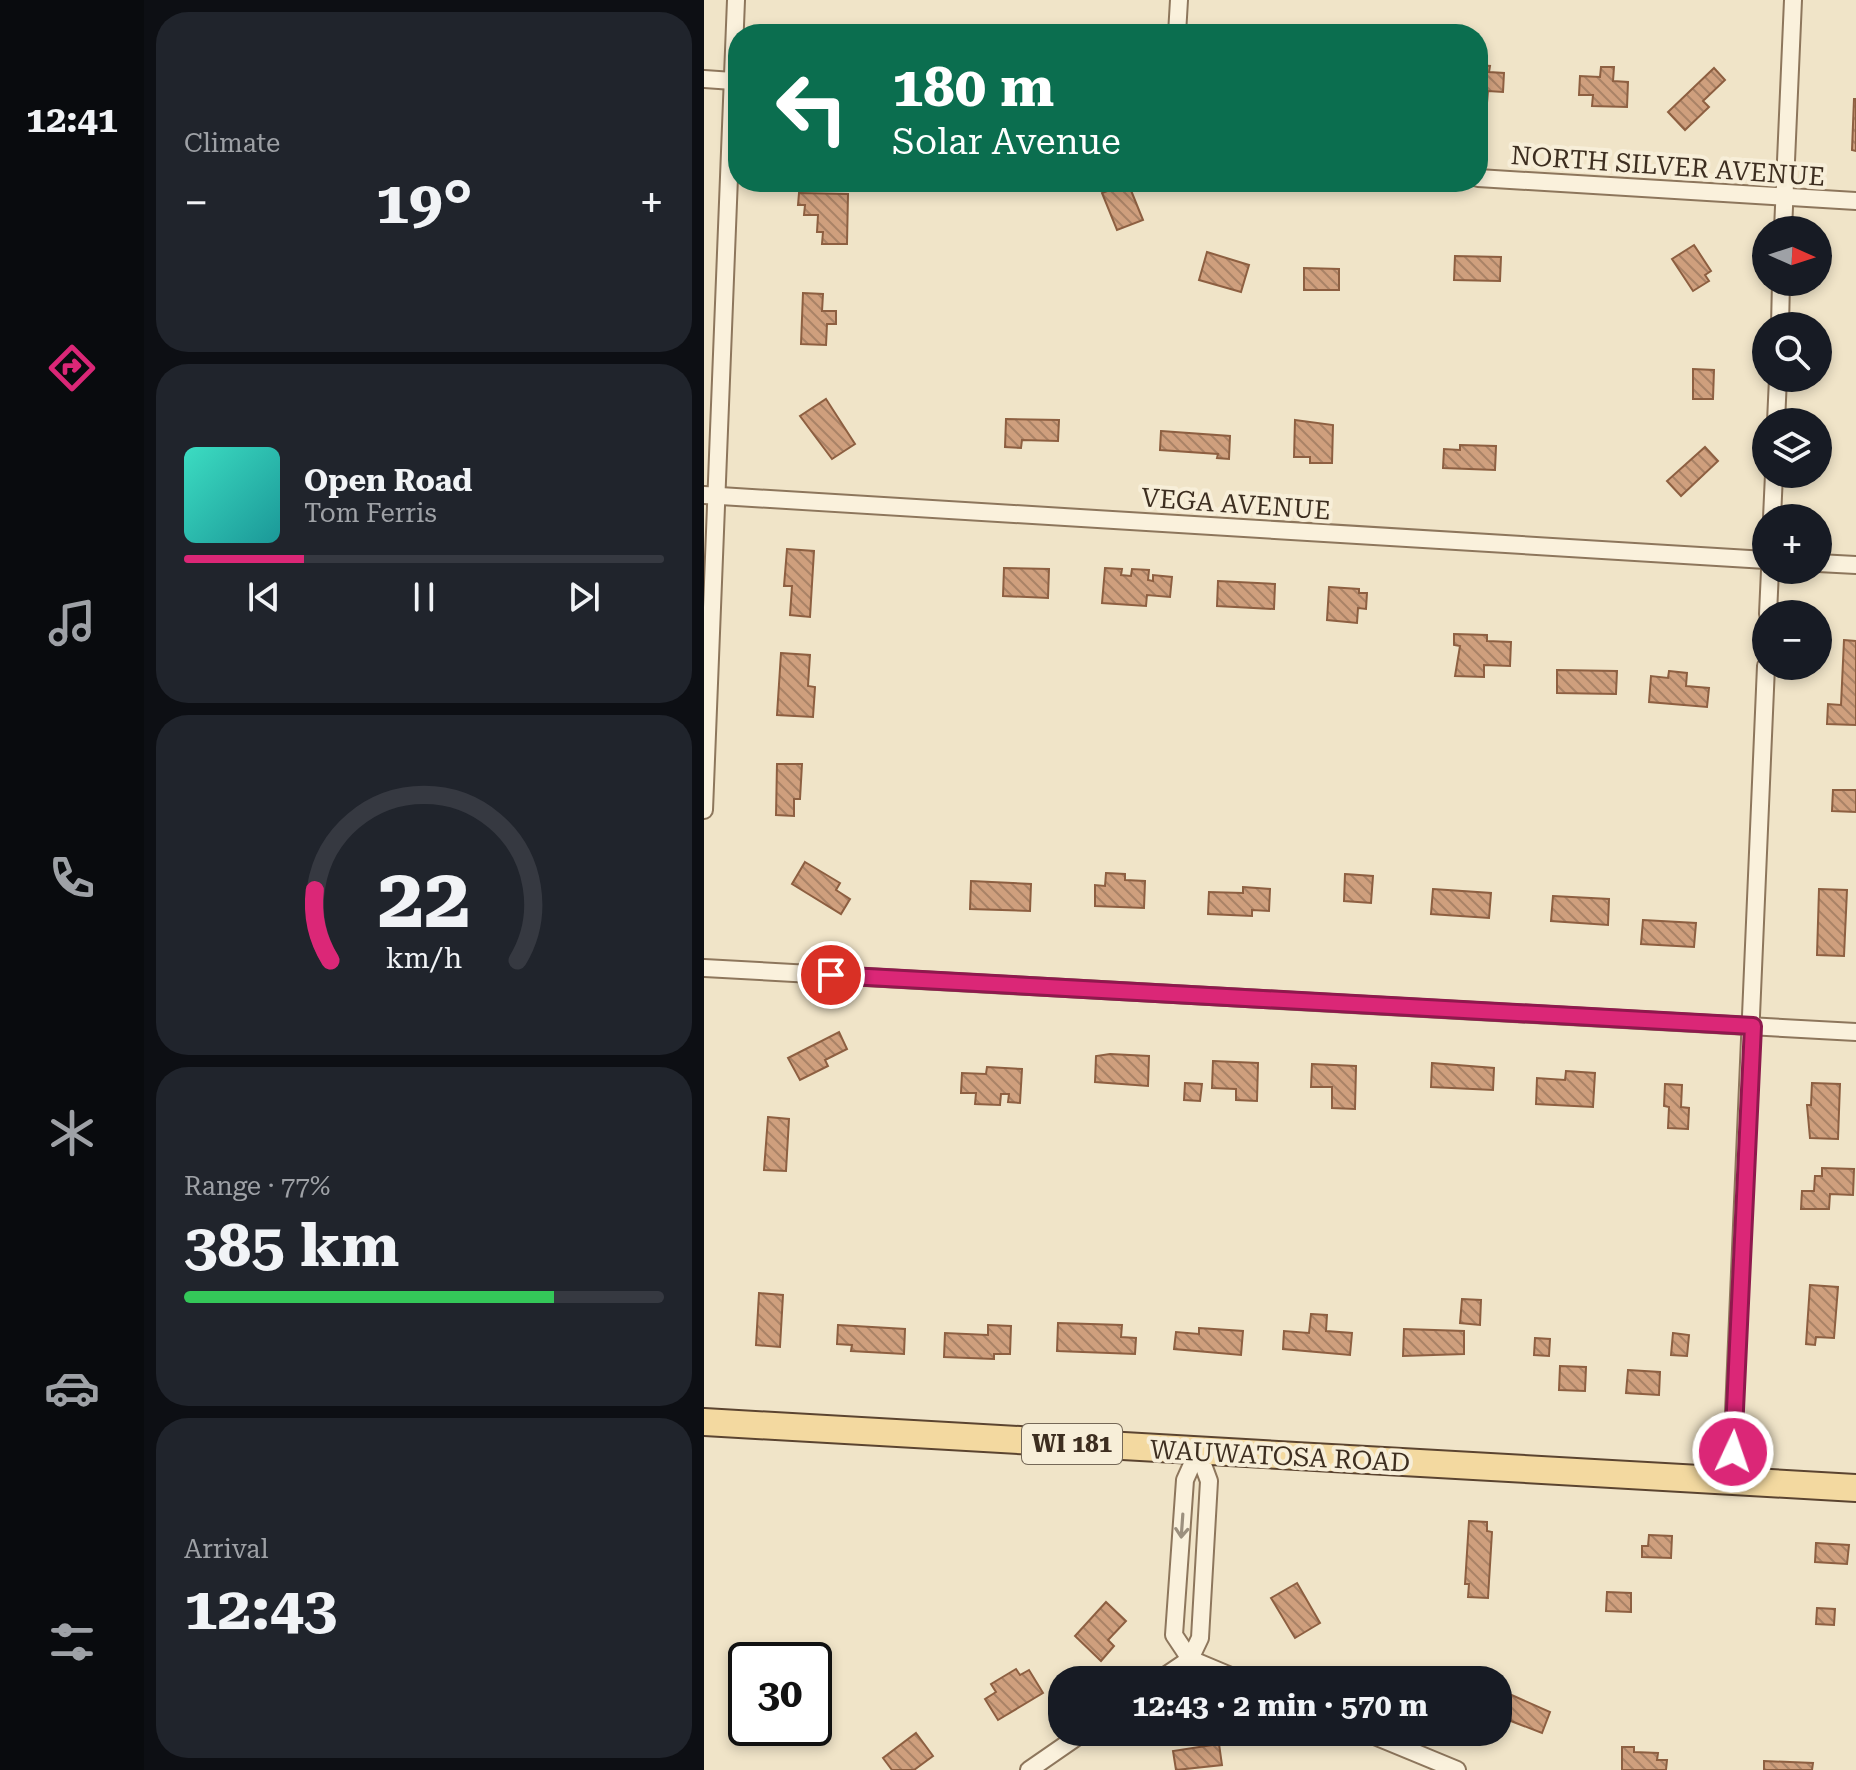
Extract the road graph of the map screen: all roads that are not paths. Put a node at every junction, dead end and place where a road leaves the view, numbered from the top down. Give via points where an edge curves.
1 (736, 0) edge
2 (1179, 0) edge
3 (1793, 0) edge
4 (735, 24) edge
5 (1178, 24) edge
6 (704, 79) edge
7 (728, 81) edge
8 (728, 171) edge
9 (1488, 179) edge
10 (1785, 198) junction
11 (1856, 201) edge
12 (1784, 216) edge
13 (710, 495) edge
14 (1752, 559) edge
15 (1832, 564) edge
16 (1856, 565) edge
17 (1765, 680) edge
18 (704, 810) edge
19 (704, 968) edge
20 (1753, 1026) junction
21 (1856, 1032) edge
22 (704, 1422) edge
23 (1198, 1451) junction
24 (1731, 1482) junction
25 (1856, 1488) edge
26 (1190, 1659) junction
27 (1180, 1666) edge
28 (1207, 1666) edge
29 (1064, 1746) edge
30 (1399, 1746) edge
31 (1029, 1770) edge
32 (1457, 1770) edge

1 - 4 street
2 - 5 street
3 - 10 street
6 - 7 street
8 - 13 street
9 - 10 street, NORTH SILVER AVENUE
10 - 11 street, NORTH SILVER AVENUE
10 - 12 street
13 - 14 street, VEGA AVENUE
13 - 18 street
15 - 16 street
17 - 20 street
19 - 20 street
20 - 21 street
20 - 24 street
22 - 23 main road, WAUWATOSA ROAD / WI 181
23 - 24 main road, WAUWATOSA ROAD / WI 181
23 - 26 street via 1209,1481 1200,1638
23 -> 26 street via 1185,1480 1174,1635
24 - 25 main road, WAUWATOSA ROAD / WI 181
26 - 27 street
26 - 28 street
29 - 31 street
30 - 32 street

